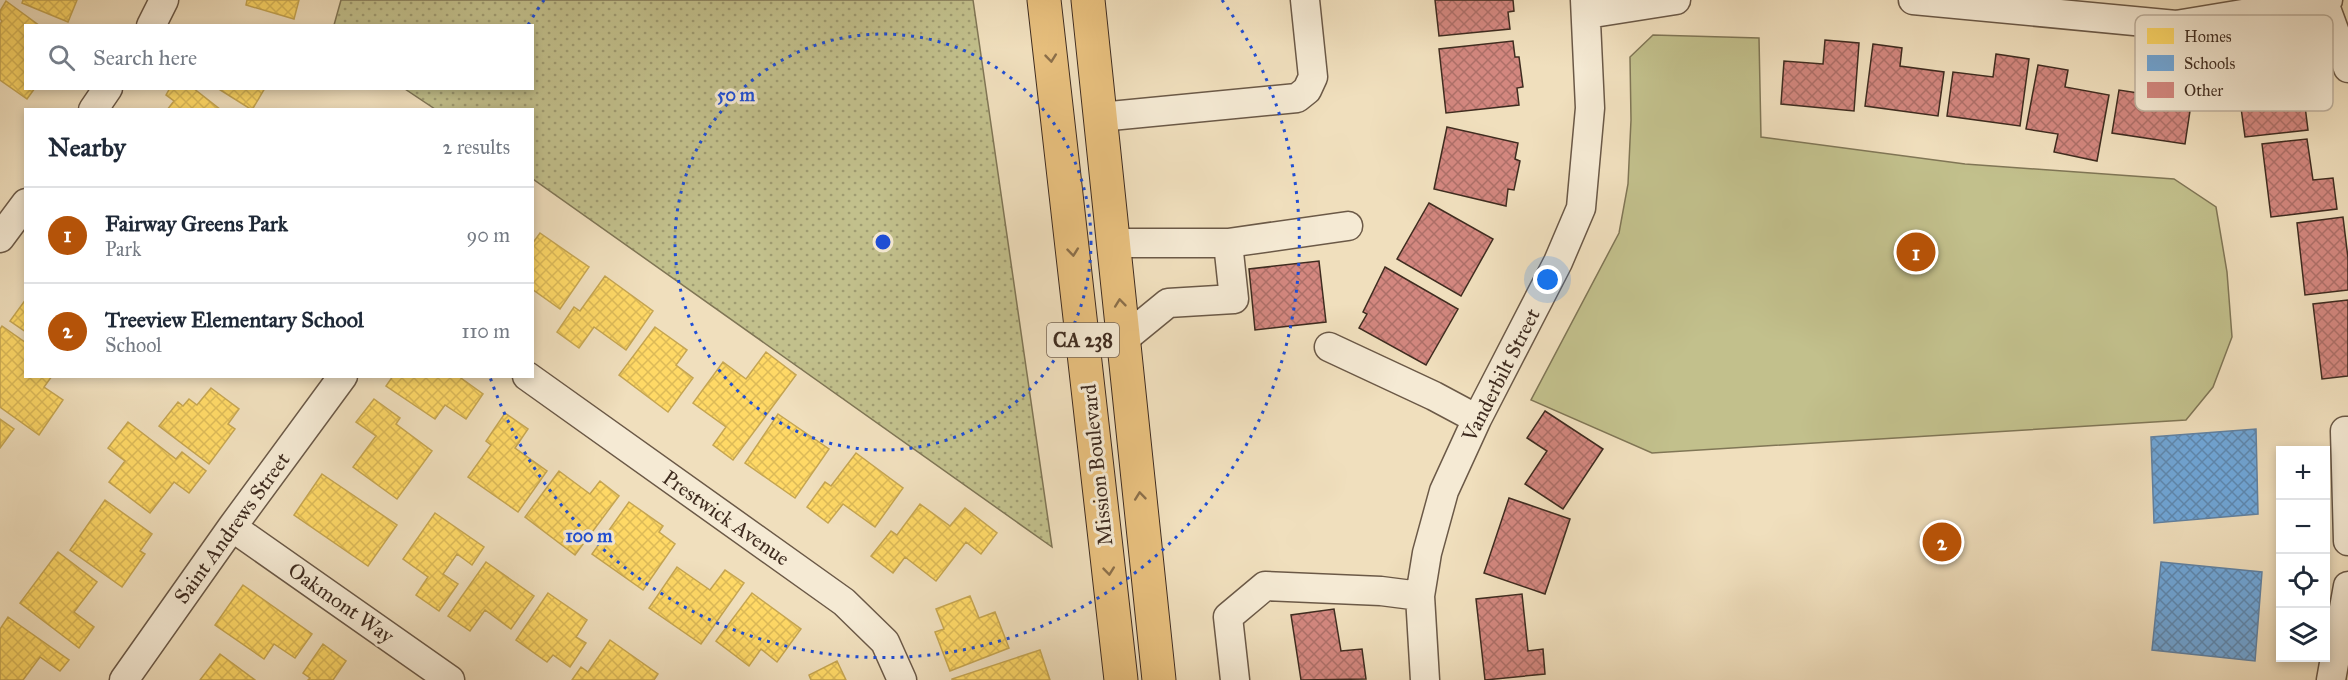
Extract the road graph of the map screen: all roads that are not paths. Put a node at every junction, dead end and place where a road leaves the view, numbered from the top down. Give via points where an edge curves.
1 (164, 0) edge
2 (1044, 0) edge
3 (1088, 0) edge
4 (1305, 0) edge
5 (1676, 0) edge
6 (1913, 0) edge
7 (2323, 0) edge
8 (2328, 0) edge
9 (1586, 7) edge
10 (2235, 15) edge
11 (2329, 15) edge
12 (2135, 21) edge
13 (152, 24) edge
14 (2333, 27) edge
15 (2348, 68) edge
16 (107, 90) edge
17 (94, 108) edge
18 (1100, 117) junction
19 (24, 206) edge
20 (1348, 226) dead end
21 (0, 238) edge
22 (1113, 243) junction
23 (1228, 243) junction
24 (1124, 339) junction
25 (1329, 347) dead end
26 (342, 378) edge
27 (530, 378) edge
28 (1477, 419) junction
29 (2348, 431) edge
30 (232, 527) junction
31 (2348, 541) edge
32 (2348, 586) edge
33 (1420, 596) junction
34 (124, 680) edge
35 (450, 680) edge
36 (902, 680) edge
37 (1121, 680) edge
38 (1159, 680) edge
39 (1235, 680) edge
40 (1425, 680) edge
41 (2331, 680) edge

1 - 13 street
2 -> 37 main road, Mission Boulevard / CA 238
3 - 18 main road, Mission Boulevard / CA 238
4 - 18 street via 1313,77 1307,90 1297,98
5 - 9 street
6 - 12 street
7 - 8 street
7 - 10 street
7 - 11 street
9 - 28 street, Vanderbilt Street via 1590,108 1581,208 1558,262
14 - 15 street
16 - 17 street
18 - 22 main road, Mission Boulevard / CA 238
19 - 21 street
20 - 23 street
22 - 23 street
24 -> 22 main road, Mission Boulevard / CA 238
23 - 24 street via 1234,299 1168,303
38 -> 24 main road, Mission Boulevard / CA 238
25 - 28 street
26 - 30 street, Saint Andrews Street
27 - 36 street, Prestwick Avenue via 844,602 885,642
28 - 33 street, Vanderbilt Street via 1444,491
29 - 31 street
30 - 34 street, Saint Andrews Street
30 - 35 street, Oakmont Way
32 - 41 street
33 - 39 street via 1265,586 1228,617
33 - 40 street, Vanderbilt Street

